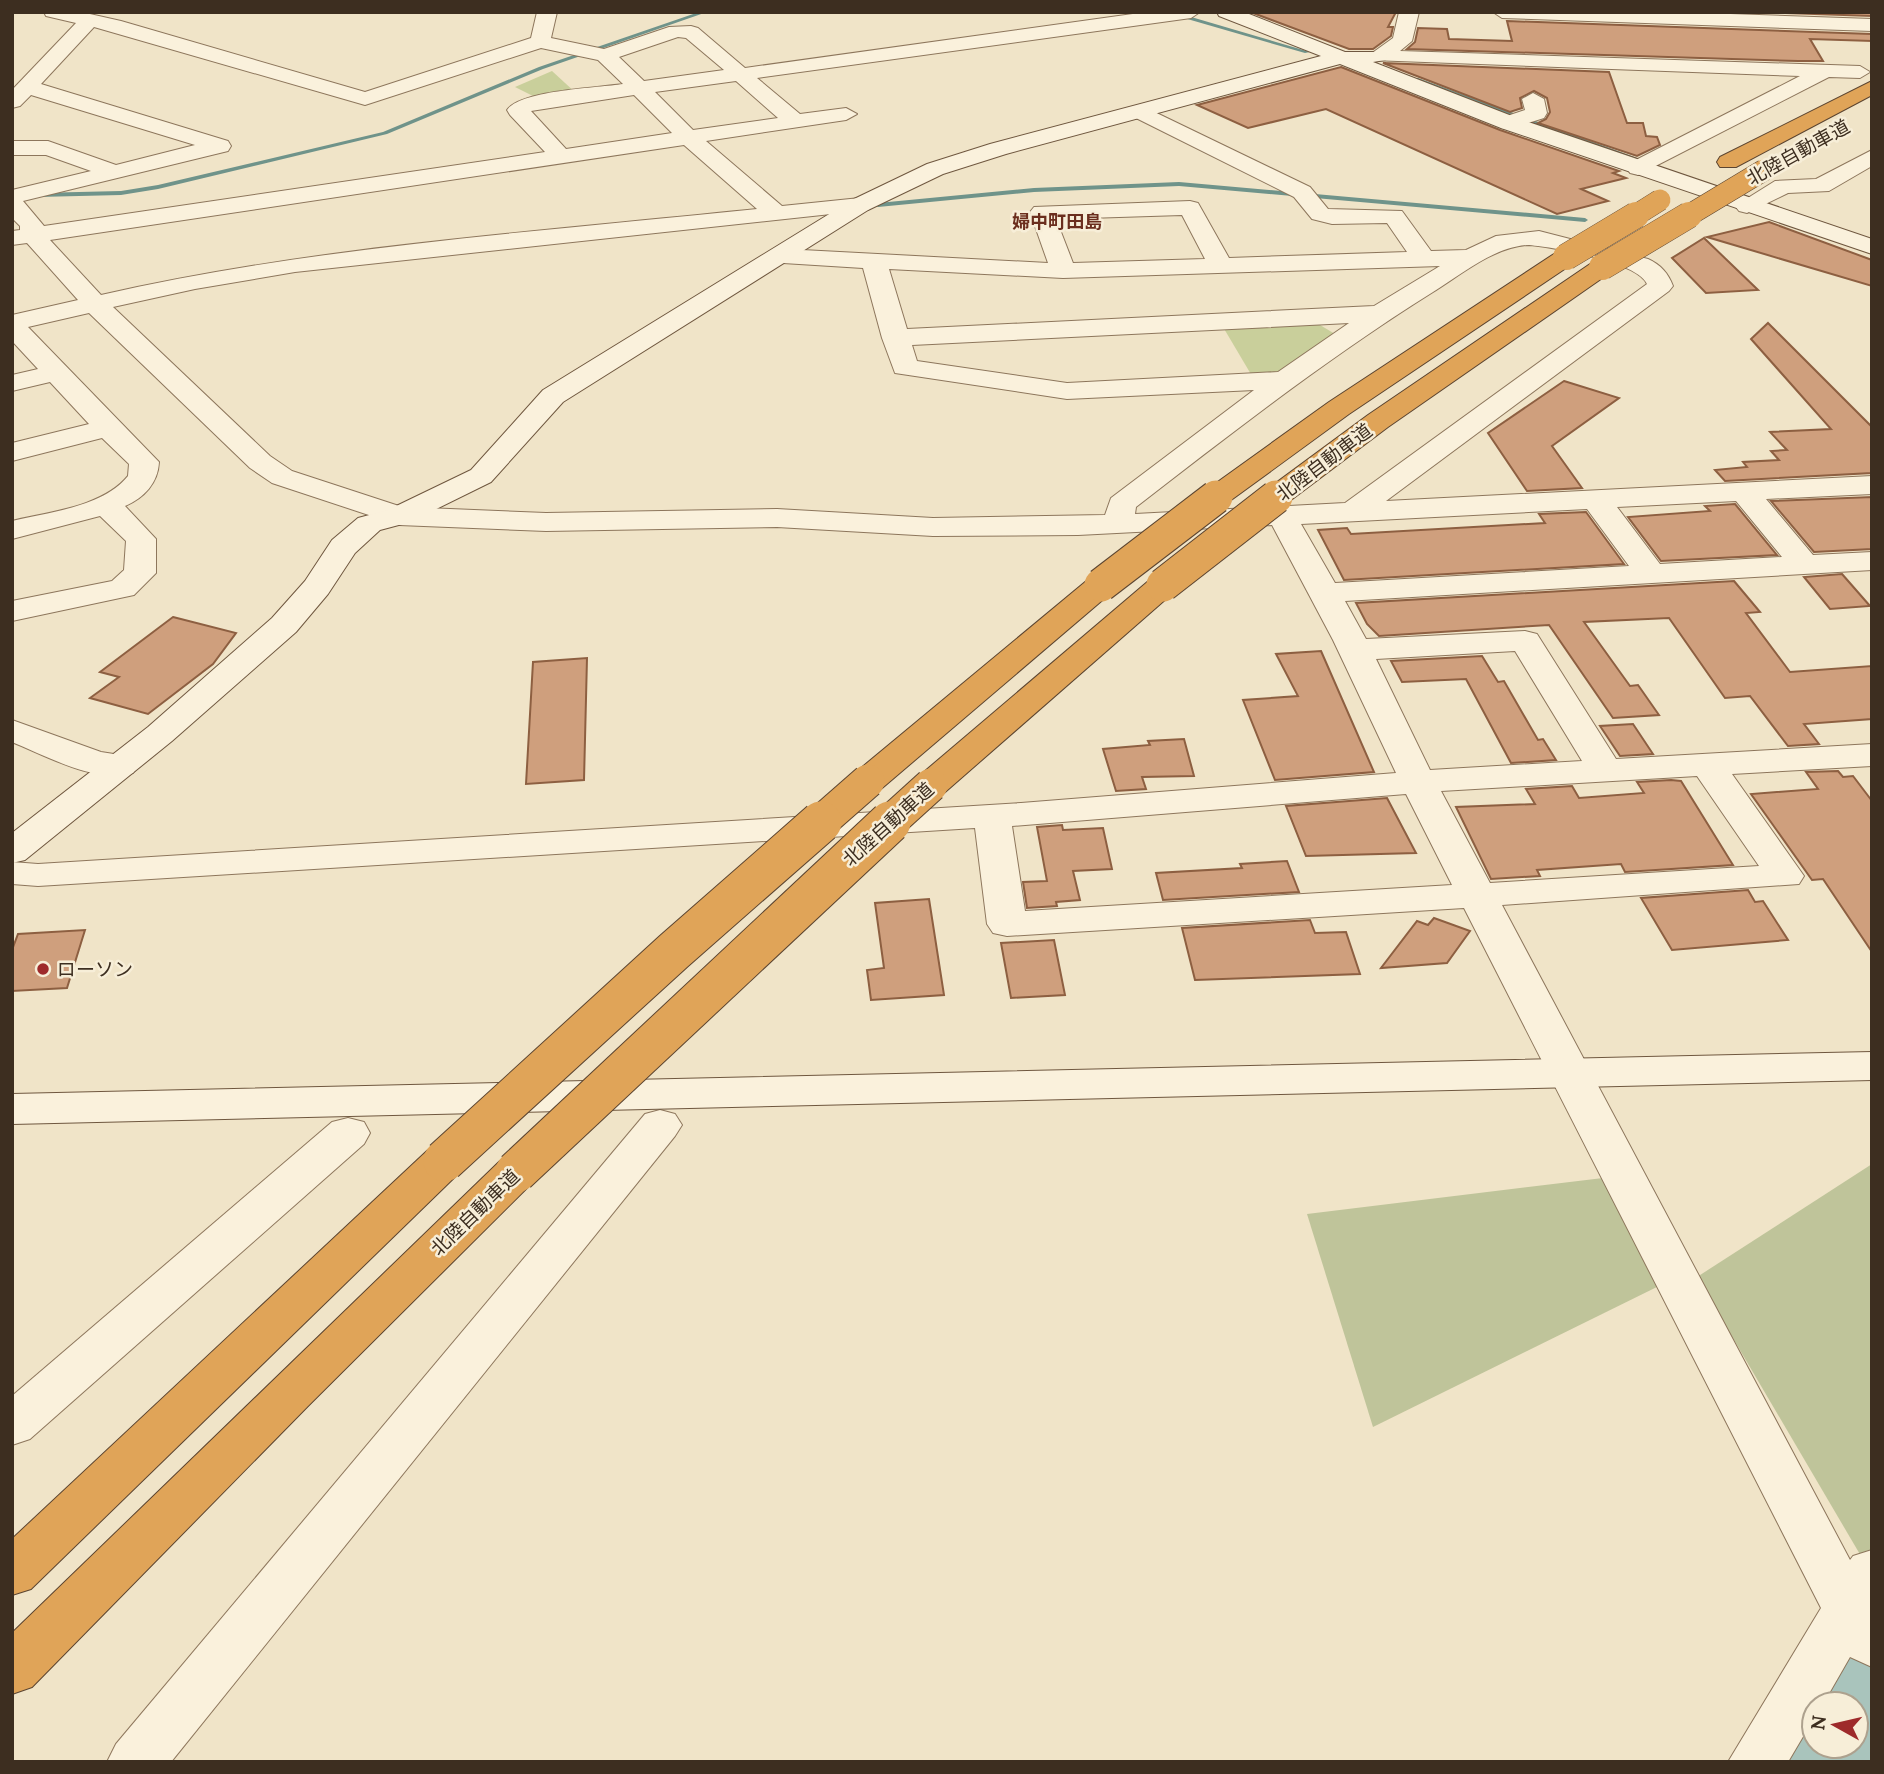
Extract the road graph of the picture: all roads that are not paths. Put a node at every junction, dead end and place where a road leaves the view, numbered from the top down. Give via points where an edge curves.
1 (53, 12) edge
2 (547, 12) edge
3 (1191, 12) edge
4 (1226, 12) edge
5 (1409, 12) edge
6 (1502, 12) edge
7 (1548, 13) edge
8 (88, 22) junction
9 (1872, 25) edge
10 (540, 42) junction
11 (1872, 51) edge
12 (605, 55) junction
13 (1378, 55) junction
14 (1339, 58) junction
15 (741, 72) junction
16 (1825, 72) junction
17 (1866, 80) edge
18 (28, 87) junction
19 (639, 89) junction
20 (1533, 99) dead end
21 (12, 103) edge
22 (1140, 111) junction
23 (1872, 111) edge
24 (846, 114) dead end
25 (795, 121) junction
26 (1509, 123) junction
27 (1849, 124) dead end
28 (688, 137) junction
29 (12, 148) edge
30 (561, 156) junction
31 (1788, 157) dead end
32 (1872, 158) edge
33 (1638, 168) junction
34 (113, 171) junction
35 (1821, 186) junction
36 (1859, 188) dead end
37 (12, 197) edge
38 (12, 204) edge
39 (860, 205) junction
40 (1747, 206) junction
41 (775, 212) junction
42 (22, 236) edge
43 (1872, 247) edge
44 (783, 256) junction
45 (1474, 257) junction
46 (1424, 258) junction
47 (874, 262) junction
48 (1221, 265) junction
49 (1063, 271) junction
50 (96, 304) junction
51 (1379, 314) junction
52 (12, 324) edge
53 (895, 338) junction
54 (57, 372) junction
55 (1286, 380) junction
56 (12, 383) edge
57 (108, 428) junction
58 (12, 452) edge
59 (1872, 485) edge
60 (1743, 491) junction
61 (1595, 499) junction
62 (105, 505) junction
63 (1279, 507) junction
64 (1351, 513) junction
65 (399, 516) junction
66 (1118, 524) junction
67 (12, 530) edge
68 (1872, 561) edge
69 (1805, 565) junction
70 (1651, 574) junction
71 (1324, 593) junction
72 (12, 611) edge
73 (1355, 650) junction
74 (12, 730) edge
75 (1872, 754) edge
76 (1707, 764) junction
77 (120, 765) junction
78 (1605, 770) junction
79 (1418, 782) junction
80 (992, 816) junction
81 (12, 852) edge
82 (12, 873) edge
83 (1478, 896) junction
84 (1872, 1066) edge
85 (1570, 1073) junction
86 (12, 1109) edge
87 (660, 1125) dead end
88 (348, 1133) dead end
89 (12, 1425) edge
90 (12, 1573) edge
91 (1864, 1608) edge
92 (12, 1670) edge
93 (136, 1762) edge
94 (1758, 1762) edge

1 - 8 street
2 - 10 street
3 - 15 street
4 - 14 street
5 - 13 street via 1402,41
6 - 7 street
7 - 9 street
8 - 10 street via 114,25 365,99
8 - 18 street
10 - 12 street
11 - 16 street
12 - 15 street via 676,31 691,32
12 - 19 street
13 - 14 street
13 - 16 street
14 - 22 street
14 - 26 street
15 - 19 street
15 - 25 street
16 - 17 street
16 - 33 street
17 - 90 highway, 北陸自動車道, bridge via 1566,257 1339,408 1101,585 674,951 444,1161
18 - 21 street
18 - 34 street via 220,146
19 - 28 street
19 - 30 street via 526,104 518,110
20 - 26 street via 1536,113
22 - 39 street via 935,169
22 - 46 street via 1302,192 1320,215 1394,216
23 - 27 highway, 北陸自動車道
24 - 25 street
25 - 28 street
26 - 33 street
28 - 30 street
28 - 41 street
29 - 34 street via 48,148
30 - 42 street
31 - 63 highway, 北陸自動車道, bridge via 1601,267 1378,421
32 - 35 street
33 - 40 street
34 - 37 street
35 - 36 street
35 - 40 street via 1783,186
38 - 42 street via 32,225
39 - 41 street
39 - 44 street
40 - 43 street
41 - 50 street via 295,265 195,281
42 - 50 street
44 - 47 street
44 - 65 street via 553,396 481,476
45 - 46 street
45 - 51 street
45 - 64 street via 1512,239 1552,240 1643,265 1658,276 1660,286
46 - 48 street
47 - 49 street
47 - 53 street
48 - 49 street
48 - 49 street via 1190,208 1042,212
50 - 52 street
50 - 65 street via 260,462 282,477
51 - 53 street
51 - 55 street
52 - 54 street
53 - 55 street via 905,367 1067,391
54 - 56 street
54 - 57 street
55 - 66 street via 1122,504
57 - 58 street
57 - 62 street via 144,462 143,477 134,488
59 - 60 street
60 - 61 street
60 - 69 street
61 - 64 street
61 - 70 street
62 - 67 street
62 - 72 street via 141,539 141,573 123,588
63 - 64 street
63 - 66 street
63 - 71 street
63 - 92 highway, 北陸自動車道, bridge via 1163,585 931,785 743,957 290,1392
65 - 66 street via 546,522 777,519 933,527
65 - 77 street via 369,524 343,547 284,625
68 - 69 street
69 - 70 street
70 - 71 street
71 - 73 street
73 - 78 street via 1525,641
73 - 79 street
74 - 77 street via 95,762
75 - 76 street
76 - 78 street
76 - 83 street via 1785,876
77 - 81 street
78 - 79 street
79 - 80 street
79 - 83 street
80 - 82 street via 38,875
80 - 83 street via 1007,924
83 - 85 street
84 - 85 street
85 - 86 street
85 - 91 street
87 - 93 street
88 - 89 street
91 - 94 street

